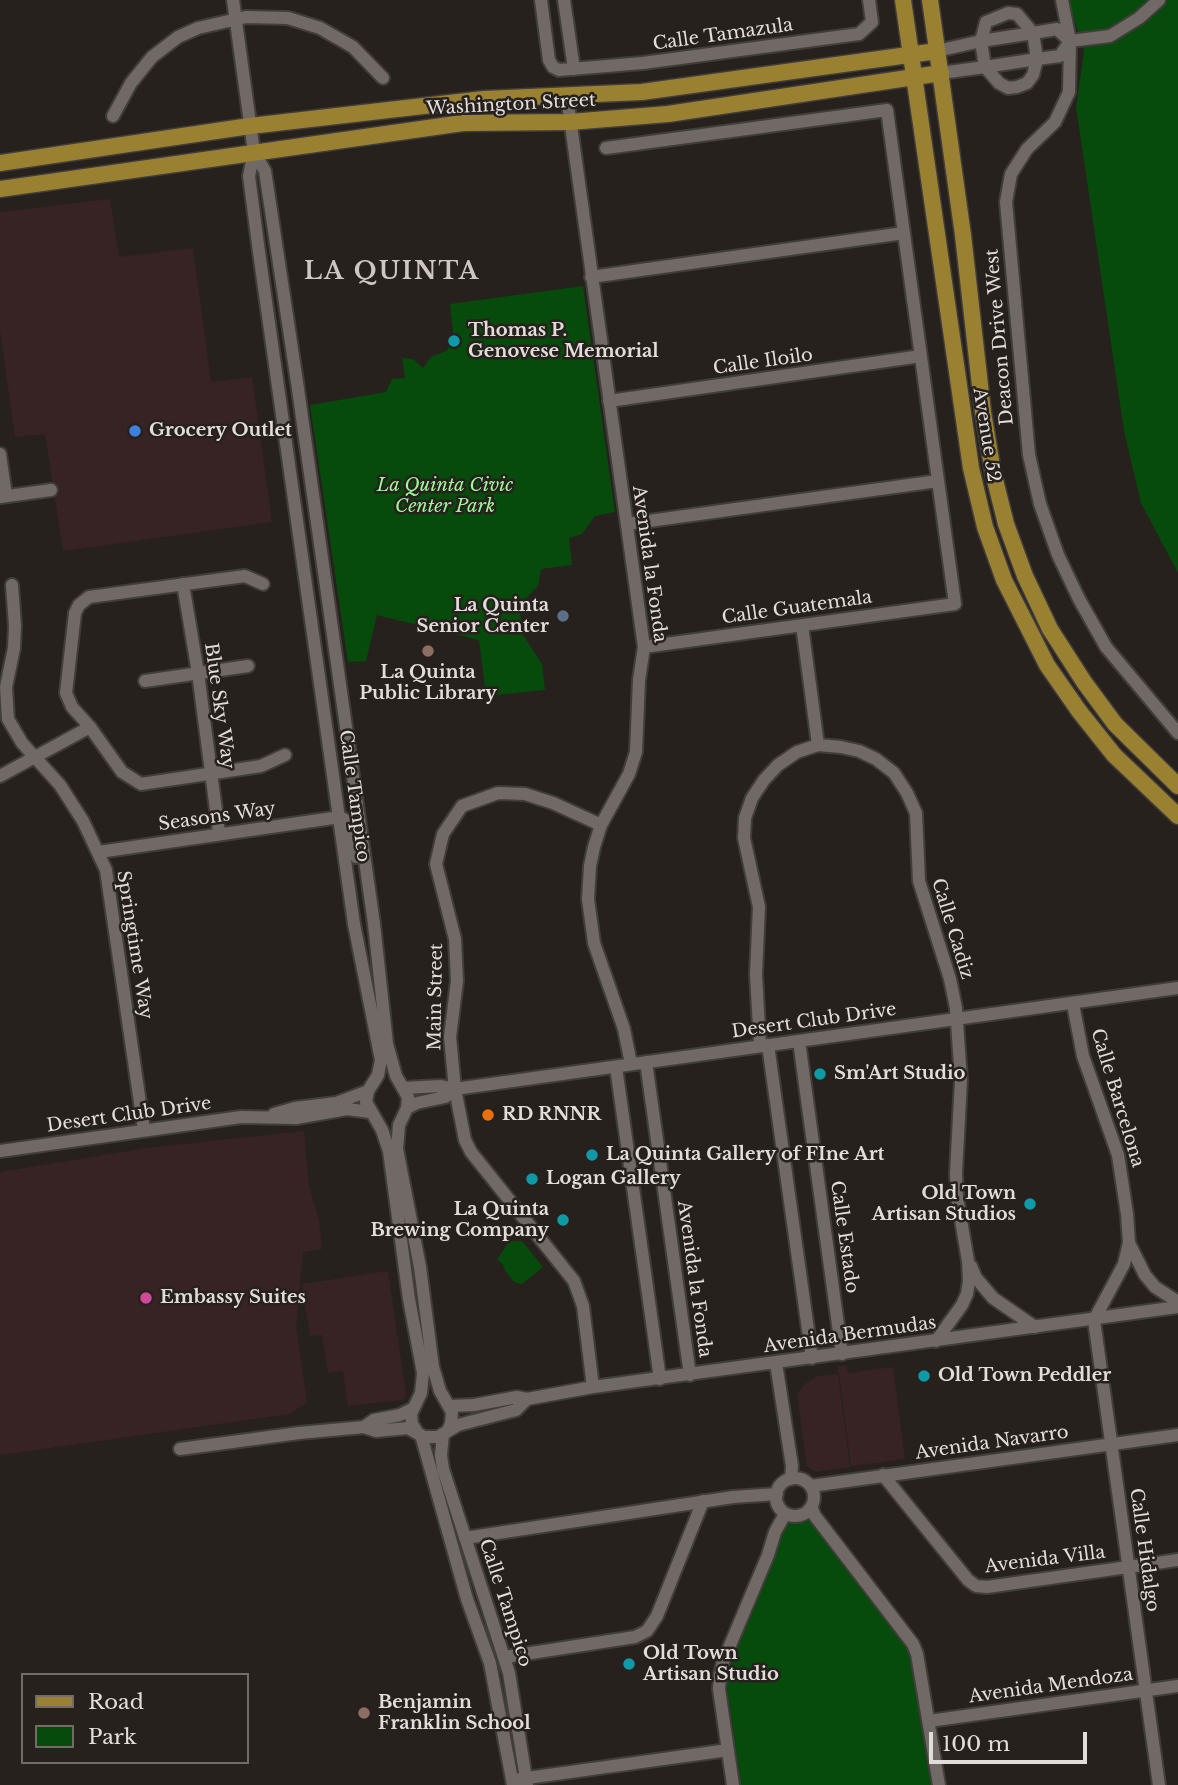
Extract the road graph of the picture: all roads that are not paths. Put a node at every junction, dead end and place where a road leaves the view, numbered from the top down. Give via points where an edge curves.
1 (233, 0) edge
2 (541, 0) edge
3 (564, 0) edge
4 (869, 0) edge
5 (903, 0) edge
6 (930, 0) edge
7 (1062, 0) edge
8 (1159, 0) edge
9 (235, 19) junction
10 (1033, 33) junction
11 (981, 41) junction
12 (1070, 41) junction
13 (937, 51) junction
14 (910, 55) junction
15 (1037, 60) junction
16 (985, 67) junction
17 (574, 69) junction
18 (941, 73) junction
19 (914, 76) junction
20 (383, 78) dead end
21 (567, 97) junction
22 (113, 116) dead end
23 (570, 122) junction
24 (250, 126) junction
25 (606, 148) dead end
26 (254, 152) junction
27 (0, 163) edge
28 (0, 189) edge
29 (904, 233) junction
30 (591, 277) junction
31 (921, 356) junction
32 (609, 401) junction
33 (0, 454) edge
34 (938, 481) junction
35 (51, 490) dead end
36 (3, 497) edge
37 (627, 524) junction
38 (183, 584) junction
39 (263, 584) dead end
40 (12, 585) dead end
41 (802, 625) junction
42 (644, 648) junction
43 (248, 666) dead end
44 (198, 673) junction
45 (145, 681) dead end
46 (90, 727) junction
47 (1178, 733) edge
48 (818, 745) junction
49 (285, 755) dead end
50 (35, 758) junction
51 (210, 774) junction
52 (0, 776) edge
53 (1178, 786) edge
54 (1178, 816) edge
55 (340, 817) junction
56 (601, 825) junction
57 (219, 833) junction
58 (99, 852) junction
59 (374, 924) junction
60 (1178, 988) edge
61 (1073, 1004) junction
62 (956, 1019) junction
63 (799, 1041) junction
64 (764, 1046) junction
65 (646, 1062) junction
66 (631, 1064) junction
67 (616, 1067) junction
68 (403, 1086) junction
69 (455, 1088) junction
70 (370, 1089) junction
71 (406, 1110) junction
72 (372, 1114) junction
73 (263, 1118) junction
74 (144, 1130) junction
75 (0, 1152) edge
76 (1129, 1243) junction
77 (968, 1261) junction
78 (1178, 1305) edge
79 (1094, 1320) junction
80 (1035, 1327) junction
81 (936, 1341) junction
82 (842, 1354) junction
83 (812, 1358) junction
84 (776, 1363) junction
85 (690, 1375) junction
86 (660, 1379) junction
87 (593, 1388) junction
88 (527, 1399) junction
89 (447, 1404) junction
90 (414, 1407) junction
91 (364, 1427) junction
92 (446, 1432) junction
93 (419, 1433) junction
94 (1178, 1435) edge
95 (1111, 1445) junction
96 (180, 1448) dead end
97 (883, 1475) junction
98 (791, 1479) junction
99 (811, 1486) junction
100 (776, 1494) junction
101 (703, 1501) junction
102 (811, 1507) junction
103 (785, 1514) junction
104 (465, 1538) junction
105 (1178, 1560) edge
106 (1129, 1567) junction
107 (505, 1657) junction
108 (1178, 1686) edge
109 (1146, 1690) junction
110 (929, 1721) junction
111 (728, 1750) junction
112 (527, 1781) edge
113 (513, 1782) edge
114 (733, 1785) edge
115 (939, 1785) edge
116 (1159, 1785) edge

1 - 9 street, Calle Tampico
2 - 17 street via 549,60 559,70
3 - 17 street
4 - 17 street, Calle Tamazula via 872,22 859,34
5 - 14 main road, Avenue 52
6 - 13 main road, Avenue 52
7 - 12 street, Deacon Drive West
8 - 12 street via 1110,36
9 - 20 street via 288,18 320,28 353,47
9 - 22 street via 187,32 152,57
9 - 24 street, Calle Tampico
10 - 11 street
10 - 11 street via 1017,14 1008,13 986,22
10 - 12 street via 1057,29
10 - 15 street
11 - 13 street
11 - 16 street
12 - 15 street via 1060,56
12 - 47 street, Deacon Drive West via 1069,92 1055,122 1027,149 1011,174 1006,202 1029,455 1040,504 1079,599 1106,647
13 - 14 main road, Washington Street
13 - 18 main road, Avenue 52
14 - 19 main road, Avenue 52
14 - 21 main road, Washington Street via 642,92
15 - 16 street
15 - 16 street via 1033,75 1017,87 999,83
16 - 18 street
18 - 19 main road, Washington Street
18 - 53 main road, Avenue 52 via 983,412 1006,524 1051,629 1084,682 1115,724
19 - 23 main road, Washington Street via 753,103
19 - 54 main road, Avenue 52 via 971,467 985,527 1004,580 1047,665 1115,755
21 - 23 street, Avenida la Fonda
21 - 24 main road, Washington Street via 484,99
23 - 26 main road, Washington Street via 463,124
23 - 30 street, Avenida la Fonda
24 - 26 street, Calle Tampico
24 - 27 main road, Washington Street
25 - 29 street via 887,110
26 - 28 main road, Washington Street
26 - 55 street, Calle Tampico via 249,176
26 - 59 street, Calle Tampico via 265,172
29 - 30 street
29 - 31 street
30 - 32 street, Avenida la Fonda
31 - 32 street, Calle Iloilo
31 - 34 street
32 - 37 street, Avenida la Fonda
33 - 36 street
34 - 37 street
34 - 41 street, Calle Guatemala via 955,604
35 - 36 street
37 - 42 street, Avenida la Fonda
38 - 39 street via 245,576
38 - 44 street, Blue Sky Way
38 - 46 street via 89,597 79,605 72,626 66,686 72,707
40 - 50 street, Springtime Way via 14,648 6,710 13,730
41 - 42 street, Calle Guatemala
41 - 48 street
42 - 56 street, Avenida la Fonda via 636,752
43 - 44 street
44 - 45 street
44 - 51 street, Blue Sky Way
46 - 50 street
46 - 51 street via 122,772 141,784
48 - 62 street, Calle Cadiz via 859,751 876,760 894,773 907,793 916,813 919,881 950,979
48 - 64 street via 778,765 752,798 745,818 744,838 759,907 756,974
49 - 51 street via 261,766
50 - 52 street
50 - 58 street, Springtime Way via 60,785
51 - 57 street, Blue Sky Way
55 - 57 street, Seasons Way
55 - 59 street via 349,822 360,883
55 - 70 street, Calle Tampico via 354,924 381,1060
56 - 66 street, Avenida la Fonda via 590,866 589,918
56 - 69 street, Main Street via 525,794 498,793 461,807 443,834 436,864 455,939 457,981 450,1037
57 - 58 street, Seasons Way
58 - 74 street, Springtime Way via 106,870
59 - 68 street, Calle Tampico via 387,1044
60 - 61 street, Desert Club Drive
61 - 62 street, Desert Club Drive
61 - 76 street, Calle Barcelona via 1083,1056 1118,1155
62 - 63 street, Desert Club Drive
62 - 77 street, Calle Cadiz via 961,1080 956,1173
63 - 64 street, Desert Club Drive
63 - 82 street, Calle Estado
64 - 65 street, Desert Club Drive
64 - 83 street
65 - 66 street, Desert Club Drive
65 - 85 street, Avenida la Fonda
66 - 67 street, Desert Club Drive
67 - 69 street, Desert Club Drive
67 - 86 street
68 - 69 street, Desert Club Drive
68 - 70 street, Desert Club Drive via 386,1079
68 - 71 street, Calle Tampico via 408,1097
69 - 71 street, Desert Club Drive via 445,1097
69 - 87 street, Main Street via 471,1152 580,1292
70 - 72 street, Calle Tampico via 366,1102
70 - 73 street, Desert Club Drive via 336,1103
71 - 72 street, Desert Club Drive via 389,1121
71 - 89 street, Calle Tampico via 397,1149 433,1367
72 - 73 street, Desert Club Drive via 346,1109 296,1118
72 - 90 street, Calle Tampico via 389,1151 423,1373
73 - 74 street, Desert Club Drive
74 - 75 street, Desert Club Drive
76 - 78 street, Calle Barcelona via 1150,1281
76 - 79 street, Calle Barcelona via 1124,1264
77 - 80 street, Calle Cadiz via 993,1298
77 - 81 street, Calle Cadiz via 967,1294
78 - 79 street, Avenida Bermudas
79 - 80 street, Avenida Bermudas
79 - 95 street, Calle Hidalgo
80 - 81 street, Avenida Bermudas
81 - 82 street, Avenida Bermudas
82 - 83 street, Avenida Bermudas
83 - 84 street, Avenida Bermudas
84 - 85 street, Avenida Bermudas
84 - 98 street
85 - 86 street, Avenida Bermudas
86 - 87 street, Avenida Bermudas
87 - 88 street, Avenida Bermudas
88 - 89 street, Avenida Bermudas
88 - 92 street, Avenida Bermudas via 516,1410
89 - 90 street, Avenida Bermudas via 427,1397
89 - 92 street, Calle Tampico via 452,1418
90 - 91 street, Avenida Bermudas
90 - 93 street, Calle Tampico via 412,1424
91 - 93 street, Avenida Bermudas via 376,1431 408,1428
91 - 96 street, Avenida Bermudas
92 - 93 street, Avenida Bermudas via 431,1438
92 - 104 street, Calle Tampico via 443,1469
93 - 113 street, Calle Tampico via 489,1663
94 - 95 street, Avenida Navarro
95 - 97 street, Avenida Navarro
95 - 106 street, Calle Hidalgo
97 - 99 street, Avenida Navarro
97 - 106 street, Avenida Villa via 976,1586
98 - 99 street
98 - 100 street
99 - 102 street
100 - 101 street
100 - 103 street
101 - 104 street
101 - 107 street via 647,1631 635,1637
102 - 103 street via 800,1516
102 - 110 street via 913,1644
103 - 111 street via 723,1662 719,1689
104 - 107 street, Calle Tampico
105 - 106 street, Avenida Villa
106 - 109 street, Calle Hidalgo
107 - 112 street, Calle Tampico
108 - 109 street, Avenida Mendoza
109 - 110 street, Avenida Mendoza
109 - 116 street, Calle Hidalgo
110 - 115 street
111 - 112 street
111 - 114 street
112 - 113 street

